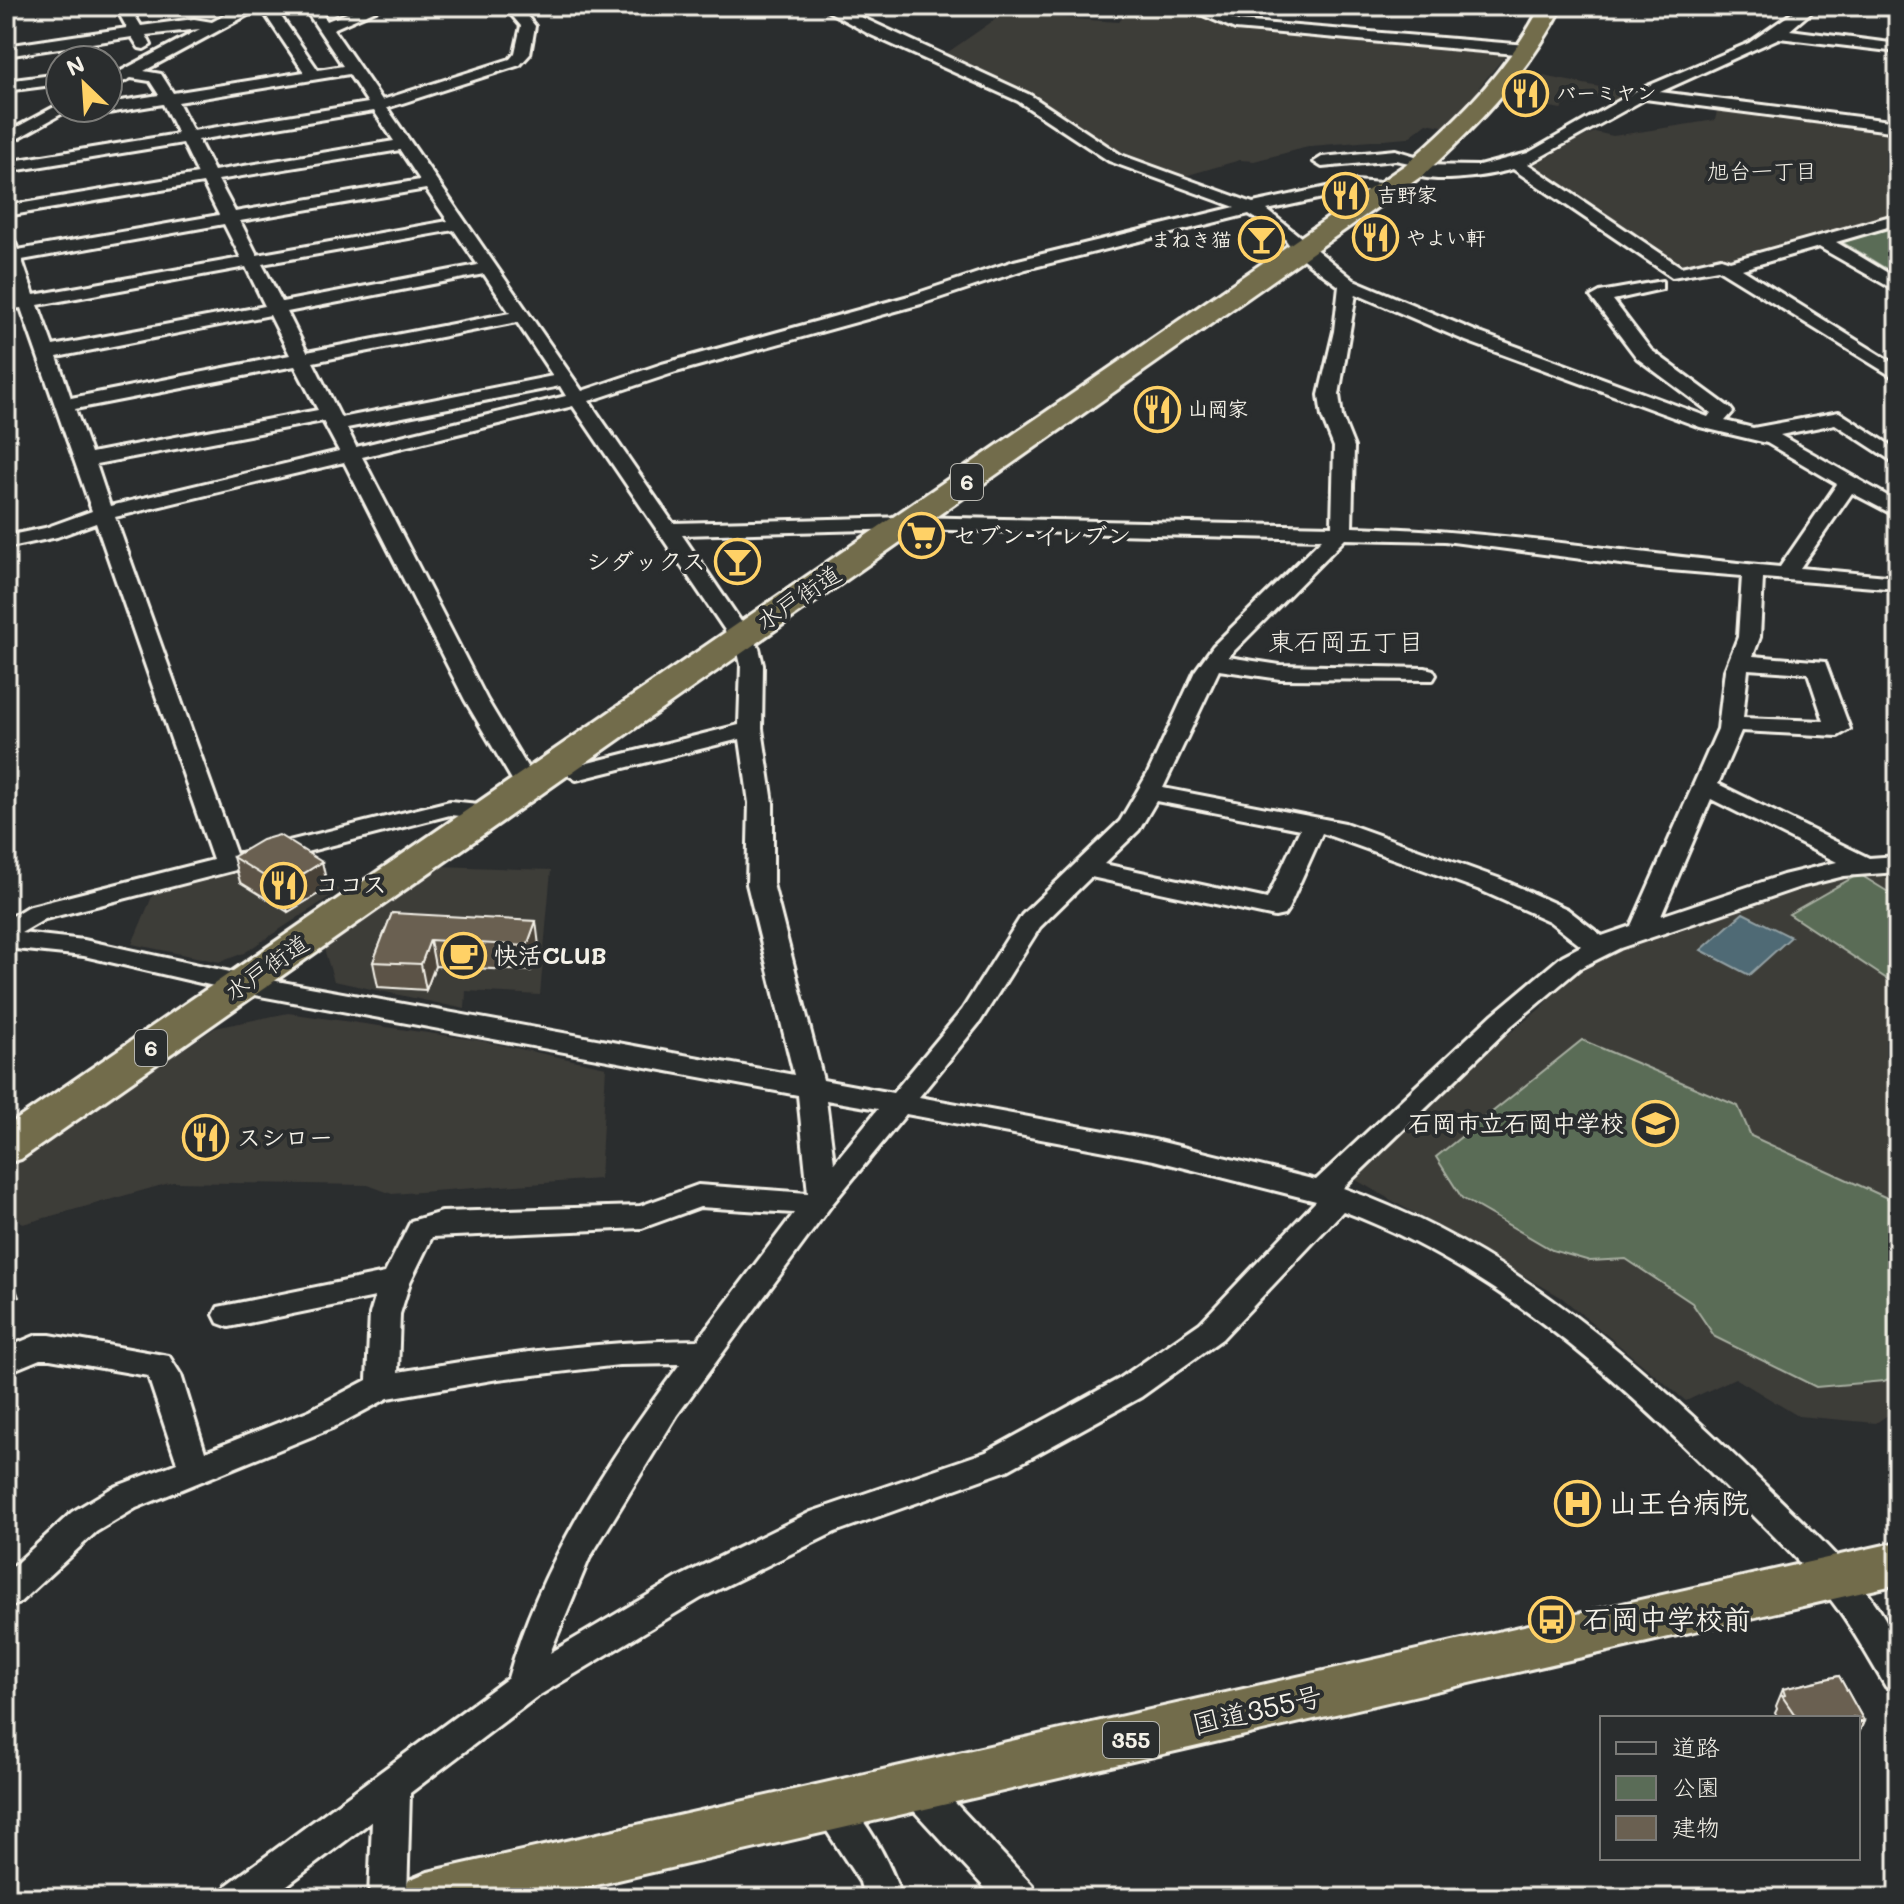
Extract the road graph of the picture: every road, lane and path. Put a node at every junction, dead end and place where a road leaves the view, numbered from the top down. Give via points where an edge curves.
1 (122, 6) edge
2 (252, 6) edge
3 (310, 6) edge
4 (378, 6) edge
5 (511, 6) edge
6 (826, 6) edge
7 (1189, 6) edge
8 (1552, 6) edge
9 (1811, 6) edge
10 (1860, 6) edge
11 (1898, 10) edge
12 (214, 27) junction
13 (136, 32) junction
14 (1776, 33) junction
15 (314, 37) junction
16 (1898, 48) edge
17 (1527, 50) junction
18 (6, 51) edge
19 (165, 53) junction
20 (353, 69) junction
21 (124, 74) edge
22 (127, 74) junction
23 (314, 75) junction
24 (124, 76) edge
25 (44, 81) edge
26 (6, 86) edge
27 (1641, 94) junction
28 (168, 98) junction
29 (124, 105) edge
30 (378, 106) junction
31 (44, 119) edge
32 (1898, 127) edge
33 (187, 136) junction
34 (6, 140) edge
35 (404, 144) junction
36 (1515, 163) junction
37 (1419, 165) junction
38 (6, 167) edge
39 (209, 177) junction
40 (431, 183) junction
41 (1355, 186) junction
42 (1389, 188) junction
43 (1251, 208) junction
44 (6, 211) edge
45 (230, 219) junction
46 (1898, 219) edge
47 (459, 224) junction
48 (1822, 241) junction
49 (1302, 250) junction
50 (8, 252) edge
51 (253, 263) junction
52 (1728, 267) junction
53 (489, 268) junction
54 (1348, 284) junction
55 (1656, 285) dead end
56 (1898, 287) edge
57 (29, 301) junction
58 (6, 305) edge
59 (278, 309) junction
60 (521, 316) junction
61 (46, 353) junction
62 (303, 360) junction
63 (1898, 374) edge
64 (564, 380) junction
65 (578, 399) junction
66 (64, 405) junction
67 (332, 420) junction
68 (1712, 424) junction
69 (1752, 434) junction
70 (349, 454) junction
71 (1898, 459) edge
72 (82, 461) junction
73 (1849, 482) junction
74 (1898, 511) edge
75 (102, 514) junction
76 (908, 523) junction
77 (667, 530) junction
78 (1342, 530) junction
79 (6, 542) edge
80 (1753, 569) junction
81 (1787, 572) junction
82 (1898, 583) edge
83 (740, 638) junction
84 (1213, 662) junction
85 (1739, 662) junction
86 (1425, 675) dead end
87 (1731, 724) junction
88 (750, 729) junction
89 (559, 762) junction
90 (526, 785) junction
91 (1705, 787) junction
92 (1150, 793) junction
93 (488, 812) junction
94 (1315, 822) junction
95 (227, 864) junction
96 (1898, 864) edge
97 (1863, 865) junction
98 (1085, 868) junction
99 (6, 931) edge
100 (1641, 932) junction
101 (6, 940) edge
102 (1599, 947) junction
103 (244, 984) junction
104 (811, 1086) junction
105 (898, 1103) junction
106 (6, 1148) edge
107 (1329, 1195) junction
108 (820, 1200) junction
109 (395, 1282) junction
110 (229, 1315) dead end
111 (709, 1352) junction
112 (6, 1361) edge
113 (382, 1387) junction
114 (195, 1470) junction
115 (1898, 1563) edge
116 (1833, 1577) junction
117 (6, 1594) edge
118 (1898, 1676) edge
119 (523, 1687) junction
120 (392, 1785) junction
121 (918, 1789) junction
122 (830, 1808) junction
123 (240, 1898) edge
124 (388, 1898) edge
125 (428, 1898) edge
126 (883, 1898) edge
127 (1019, 1898) edge

1 - 13 street
2 - 12 street
2 - 15 street
3 - 15 street
4 - 15 street
5 - 30 street via 528,26 515,62
6 - 43 street via 1026,99 1113,157
7 - 17 street via 1235,25
8 - 17 highway, 水戸街道 / 6
9 - 14 street
10 - 11 street
12 - 13 street via 194,23
12 - 19 street
13 - 18 street
13 - 19 street via 146,48
14 - 16 street
14 - 27 street
15 - 20 street
15 - 23 street
17 - 37 highway, 水戸街道 / 6 via 1472,116
19 - 22 street
20 - 23 street
20 - 30 street
21 - 22 street
22 - 24 street
22 - 28 street via 156,77
23 - 28 street
25 - 26 street
27 - 32 street
27 - 36 street via 1582,132
28 - 29 street
28 - 33 street
30 - 33 street
30 - 35 street
31 - 34 street
33 - 38 street
33 - 39 street
35 - 39 street
35 - 40 street
36 - 37 street via 1436,174
36 - 52 street via 1678,273 1721,263
37 - 41 street via 1395,155 1316,155
37 - 42 highway, 水戸街道 / 6
39 - 44 street
39 - 45 street
40 - 45 street
40 - 47 street
41 - 42 street
41 - 43 street
42 - 49 highway, 水戸街道 / 6
43 - 49 street
43 - 65 street via 1020,265
45 - 50 street
45 - 51 street
46 - 48 street
47 - 51 street
47 - 53 street
48 - 52 street
48 - 56 street
49 - 54 street
49 - 76 highway, 水戸街道 / 6
50 - 57 street
51 - 57 street
51 - 59 street
52 - 63 street
53 - 59 street
53 - 60 street
54 - 68 street via 1473,337
54 - 78 street via 1329,395 1344,447
55 - 68 street via 1600,297 1653,363 1723,412
57 - 58 street
57 - 61 street
59 - 61 street
59 - 62 street
60 - 62 street
60 - 64 street
61 - 66 street
62 - 66 street
62 - 67 street
64 - 65 street
64 - 67 street
65 - 70 street
65 - 77 street
66 - 72 street
67 - 70 street
67 - 72 street
68 - 69 street
69 - 71 street via 1839,418
69 - 73 street via 1774,439
70 - 75 street
70 - 90 street via 476,700
72 - 75 street
73 - 74 street
73 - 81 street
75 - 79 street
75 - 95 street
76 - 77 street
76 - 78 street
76 - 83 highway, 水戸街道 / 6
77 - 83 street
78 - 80 street via 1445,535 1658,563
78 - 84 street
80 - 81 street
80 - 85 street via 1749,637
81 - 82 street
83 - 88 street via 752,665
83 - 89 highway, 水戸街道 / 6
84 - 86 street via 1258,671
84 - 92 street
85 - 87 street
85 - 87 street via 1817,667 1838,729
87 - 91 street
88 - 89 street via 576,773
88 - 104 street via 761,803 760,884
89 - 90 highway, 水戸街道 / 6
90 - 93 highway, 水戸街道 / 6
91 - 97 street
91 - 100 street
92 - 94 street
92 - 98 street via 1120,839
93 - 95 street via 450,808
93 - 103 highway, 水戸街道 / 6
94 - 98 street via 1275,909
94 - 102 street via 1489,884 1558,915
95 - 99 street via 36,913
96 - 97 street
97 - 100 street via 1792,881
98 - 105 street via 1015,940 971,1016
100 - 102 street
101 - 103 street via 84,948
102 - 107 street via 1551,977 1502,1020
103 - 104 street
103 - 106 highway, 水戸街道 / 6
104 - 105 street
104 - 108 street
105 - 107 street via 1215,1162
105 - 108 street
107 - 116 street via 1464,1256 1608,1356
107 - 119 street via 1211,1331 1130,1388 997,1461 823,1522 729,1568
108 - 109 street via 698,1196 642,1217 442,1223 421,1229
108 - 111 street
109 - 110 street
109 - 113 street via 385,1314
111 - 113 street via 604,1355
111 - 119 street via 666,1406 575,1552 535,1643
112 - 114 street via 50,1347 158,1365
113 - 114 street via 321,1419
114 - 117 street via 124,1498 84,1522
115 - 116 highway, 国道355号 / 355
116 - 118 street
116 - 121 highway, 国道355号 / 355
119 - 120 street
120 - 123 street
120 - 124 street
121 - 122 highway, 国道355号 / 355
121 - 127 street
122 - 125 highway, 国道355号 / 355
122 - 126 street via 876,1874

